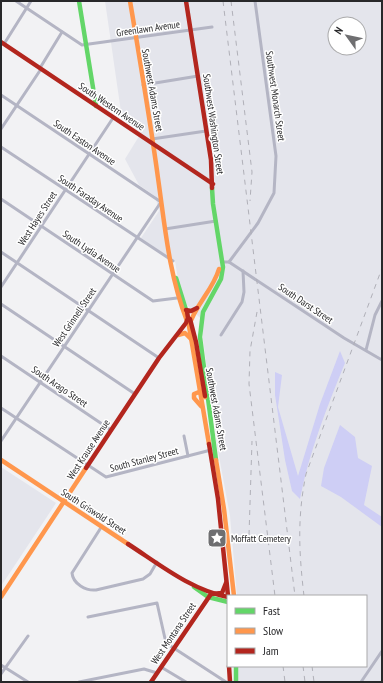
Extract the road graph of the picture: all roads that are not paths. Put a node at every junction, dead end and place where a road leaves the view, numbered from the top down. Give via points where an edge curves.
1 (16, 1) edge
2 (31, 1) edge
3 (79, 1) edge
4 (130, 1) edge
5 (186, 1) edge
6 (255, 1) edge
7 (27, 8) junction
8 (212, 27) dead end
9 (191, 30) junction
10 (62, 32) junction
11 (135, 38) junction
12 (2, 43) edge
13 (86, 45) junction
14 (40, 68) junction
15 (198, 76) junction
16 (143, 84) junction
17 (1, 94) edge
18 (17, 105) junction
19 (96, 106) junction
20 (113, 118) junction
21 (1, 130) edge
22 (206, 131) junction
23 (152, 139) junction
24 (153, 145) junction
25 (1, 147) edge
26 (162, 151) junction
27 (89, 154) junction
28 (155, 160) junction
29 (213, 184) junction
30 (65, 190) junction
31 (1, 199) edge
32 (161, 202) junction
33 (216, 221) junction
34 (41, 226) junction
35 (165, 229) junction
36 (137, 238) junction
37 (1, 252) edge
38 (171, 260) junction
39 (221, 262) junction
40 (230, 262) junction
41 (17, 263) junction
42 (244, 271) junction
43 (112, 274) junction
44 (1, 287) edge
45 (177, 298) junction
46 (382, 301) edge
47 (1, 304) edge
48 (198, 307) junction
49 (88, 310) junction
50 (187, 311) junction
51 (185, 316) junction
52 (189, 321) junction
53 (189, 328) joint
54 (178, 335) junction
55 (221, 335) dead end
56 (191, 340) junction
57 (64, 346) junction
58 (366, 350) junction
59 (1, 356) edge
60 (159, 358) junction
61 (382, 360) edge
62 (40, 382) junction
63 (199, 392) junction
64 (135, 394) junction
65 (205, 397) junction
66 (1, 408) edge
67 (16, 418) junction
68 (212, 429) junction
69 (111, 430) junction
70 (184, 436) dead end
71 (1, 441) edge
72 (212, 450) junction
73 (188, 456) junction
74 (1, 460) edge
75 (88, 466) junction
76 (64, 502) junction
77 (102, 526) junction
78 (157, 562) junction
79 (226, 568) junction
80 (210, 595) junction
81 (228, 595) edge
82 (234, 595) edge
83 (1, 597) edge
84 (227, 597) edge
85 (227, 602) edge
86 (88, 617) dead end
87 (28, 636) dead end
88 (174, 648) junction
89 (382, 651) edge
90 (1, 665) edge
91 (161, 667) junction
92 (229, 667) edge
93 (236, 667) edge
94 (5, 668) junction
95 (157, 673) junction
96 (1, 674) edge
97 (28, 682) edge
98 (79, 682) edge
99 (151, 682) edge
100 (186, 682) edge
101 (226, 682) edge
102 (230, 682) edge
103 (236, 682) edge
104 (361, 682) edge

1 - 7 street
2 - 7 street
3 - 13 main road
4 - 11 main road, Southwest Adams Street
5 - 9 main road, Southwest Washington Street
6 - 40 street, Southwest Monarch Street via 276,156 274,193 258,223
7 - 10 street
7 - 12 street
8 - 9 street, Greenlawn Avenue
9 - 11 street, Greenlawn Avenue
9 - 15 main road, Southwest Washington Street
10 - 13 street
10 - 14 street
11 - 13 street, Greenlawn Avenue
11 - 16 main road, Southwest Adams Street
12 - 14 main road, South Western Avenue
13 - 19 main road
14 - 18 street
14 - 19 main road, South Western Avenue
15 - 16 street
15 - 22 main road, Southwest Washington Street
16 - 23 main road, Southwest Adams Street
17 - 18 street, South Easton Avenue
18 - 21 street
18 - 27 street, South Easton Avenue
19 - 20 main road, South Western Avenue
20 - 24 main road, South Western Avenue
20 - 27 street, West Hayes Street
22 - 23 street
22 - 29 main road, Southwest Washington Street
23 - 24 main road, Southwest Adams Street
24 - 26 main road, South Western Avenue
24 - 28 main road, Southwest Adams Street
25 - 30 street, South Faraday Avenue
26 - 28 main road
26 - 29 main road, South Western Avenue
27 - 30 street, West Hayes Street
27 - 32 street, South Easton Avenue
28 - 32 main road, Southwest Adams Street
29 - 33 main road, Southwest Washington Street
30 - 34 street, West Hayes Street
30 - 36 street, South Faraday Avenue
31 - 34 street, South Lydia Avenue
32 - 35 main road, Southwest Adams Street
32 - 36 street, West Grinnell Street
33 - 35 street
33 - 39 main road, Southwest Washington Street
34 - 41 street, West Hayes Street
34 - 43 street, South Lydia Avenue
35 - 38 main road, Southwest Adams Street
36 - 38 street, South Faraday Avenue
36 - 43 street, West Grinnell Street
37 - 41 street
38 - 45 main road, Southwest Adams Street
38 - 50 main road, Southwest Adams Street
39 - 40 street
39 - 48 main road, Southwest Washington Street via 216,279
39 - 68 main road, Southwest Washington Street via 223,270 204,307 200,328
40 - 42 street, South Darst Street
41 - 44 street, West Hayes Street
41 - 49 street
42 - 55 street via 242,302
42 - 58 street, South Darst Street
43 - 45 street, South Lydia Avenue via 154,302
43 - 49 street, West Grinnell Street
45 - 51 main road, Southwest Adams Street
46 - 58 street via 375,315
47 - 57 street
48 - 50 main road
48 - 52 main road, Southwest Washington Street
49 - 57 street, West Grinnell Street
49 - 60 street
50 - 52 main road, Southwest Adams Street
51 - 52 main road, Southwest Adams Street
51 - 60 main road
52 - 53 main road, Southwest Washington Street
52 - 54 main road, West Krause Avenue
52 - 65 main road, Southwest Adams Street
53 - 56 main road, Southwest Adams Street
54 - 56 main road via 185,333
54 - 60 main road, West Krause Avenue
56 - 63 main road, Southwest Adams Street
57 - 62 street, West Grinnell Street
57 - 64 street
58 - 61 street, South Darst Street
59 - 62 street, South Arago Street
60 - 64 main road, West Krause Avenue
62 - 67 street, West Grinnell Street
62 - 69 street, South Arago Street
63 - 65 main road
63 - 72 main road, Southwest Adams Street
64 - 69 main road, West Krause Avenue
65 - 68 main road, Southwest Adams Street
66 - 67 street, South Stanley Street
67 - 71 street, West Grinnell Street
67 - 75 street, South Stanley Street
68 - 72 main road, Southwest Adams Street
69 - 75 main road, West Krause Avenue
70 - 73 street
72 - 73 street, South Stanley Street
72 - 79 main road, Southwest Adams Street
72 - 82 main road, Southwest Adams Street via 224,509
73 - 75 street, South Stanley Street via 108,477
74 - 76 main road, South Griswold Street
75 - 76 main road, West Krause Avenue
76 - 77 main road, South Griswold Street
76 - 83 main road, West Krause Avenue
77 - 78 main road, South Griswold Street
77 - 78 street via 72,573 75,582 86,589 96,590 143,580
78 - 80 main road, South Griswold Street
79 - 80 main road via 224,591
79 - 81 main road, Southwest Adams Street
80 - 84 main road, South Griswold Street
80 - 85 main road, South Griswold Street
80 - 88 main road, West Montana Street
86 - 88 street via 157,603 165,641
87 - 94 street
88 - 91 main road, West Montana Street
88 - 101 street
89 - 104 street
90 - 94 street
91 - 95 main road, West Montana Street
91 - 100 street
92 - 102 main road
93 - 103 main road
94 - 96 street
94 - 97 street
95 - 98 street via 144,669
95 - 99 main road, West Montana Street

